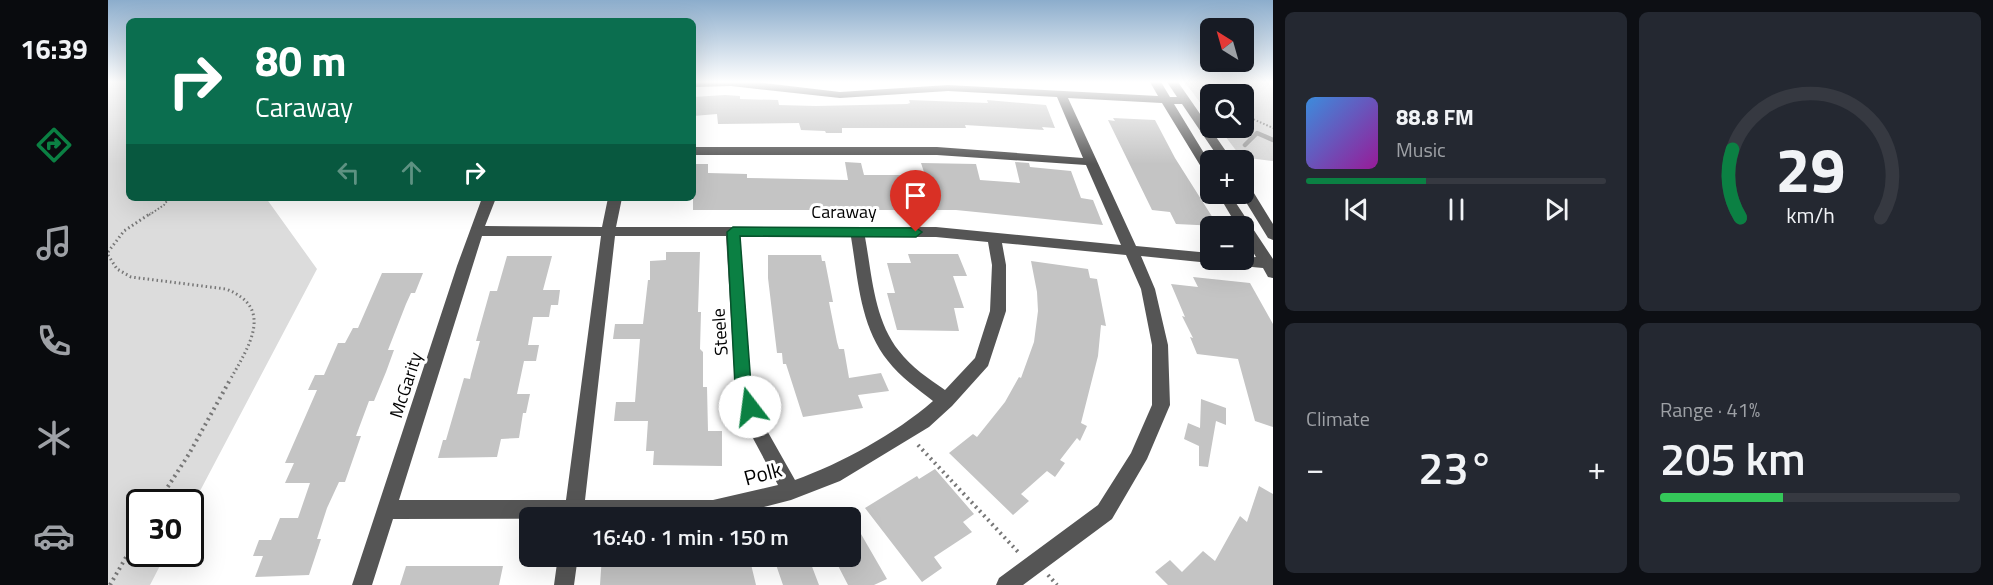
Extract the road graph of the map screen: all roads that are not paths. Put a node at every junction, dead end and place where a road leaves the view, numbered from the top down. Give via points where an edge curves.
1 (1067, 109) edge
2 (1171, 109) edge
3 (1190, 109) edge
4 (1219, 150) edge
5 (696, 151) edge
6 (1200, 156) edge
7 (1091, 162) junction
8 (488, 201) edge
9 (614, 201) edge
10 (1230, 204) edge
11 (1254, 204) edge
12 (476, 231) junction
13 (609, 231) junction
14 (733, 232) junction
15 (857, 232) junction
16 (1273, 235) edge
17 (994, 238) junction
18 (1131, 251) junction
19 (1200, 257) edge
20 (1254, 264) edge
21 (1271, 267) edge
22 (946, 401) junction
23 (791, 490) junction
24 (575, 507) edge
25 (725, 507) edge
26 (386, 509) junction
27 (519, 513) edge
28 (566, 567) edge
29 (362, 585) edge
30 (564, 585) edge
31 (1006, 585) edge

1 - 7 street
2 - 6 street
3 - 4 street
5 - 7 street via 937,151
7 - 18 street
8 - 12 street, McGarity
9 - 13 street
10 - 21 street
11 - 16 street
12 - 13 street, Caraway
12 - 26 street, McGarity
13 - 14 street, Caraway
13 - 24 street
14 - 15 street, Caraway
14 - 23 street, Steele via 743,385 757,429
15 - 17 street, Caraway via 936,232
15 - 22 street via 881,336 893,356
17 - 18 street, Caraway
17 - 22 street, Polk via 999,265 998,311 982,361
18 - 19 street, Caraway
18 - 31 street via 1148,289 1160,345 1161,405 1138,459 1105,512
20 - 21 street
22 - 23 street, Polk via 923,421 833,475
23 - 25 street, Polk
26 - 27 street, Polk
26 - 29 street, McGarity
28 - 30 street

